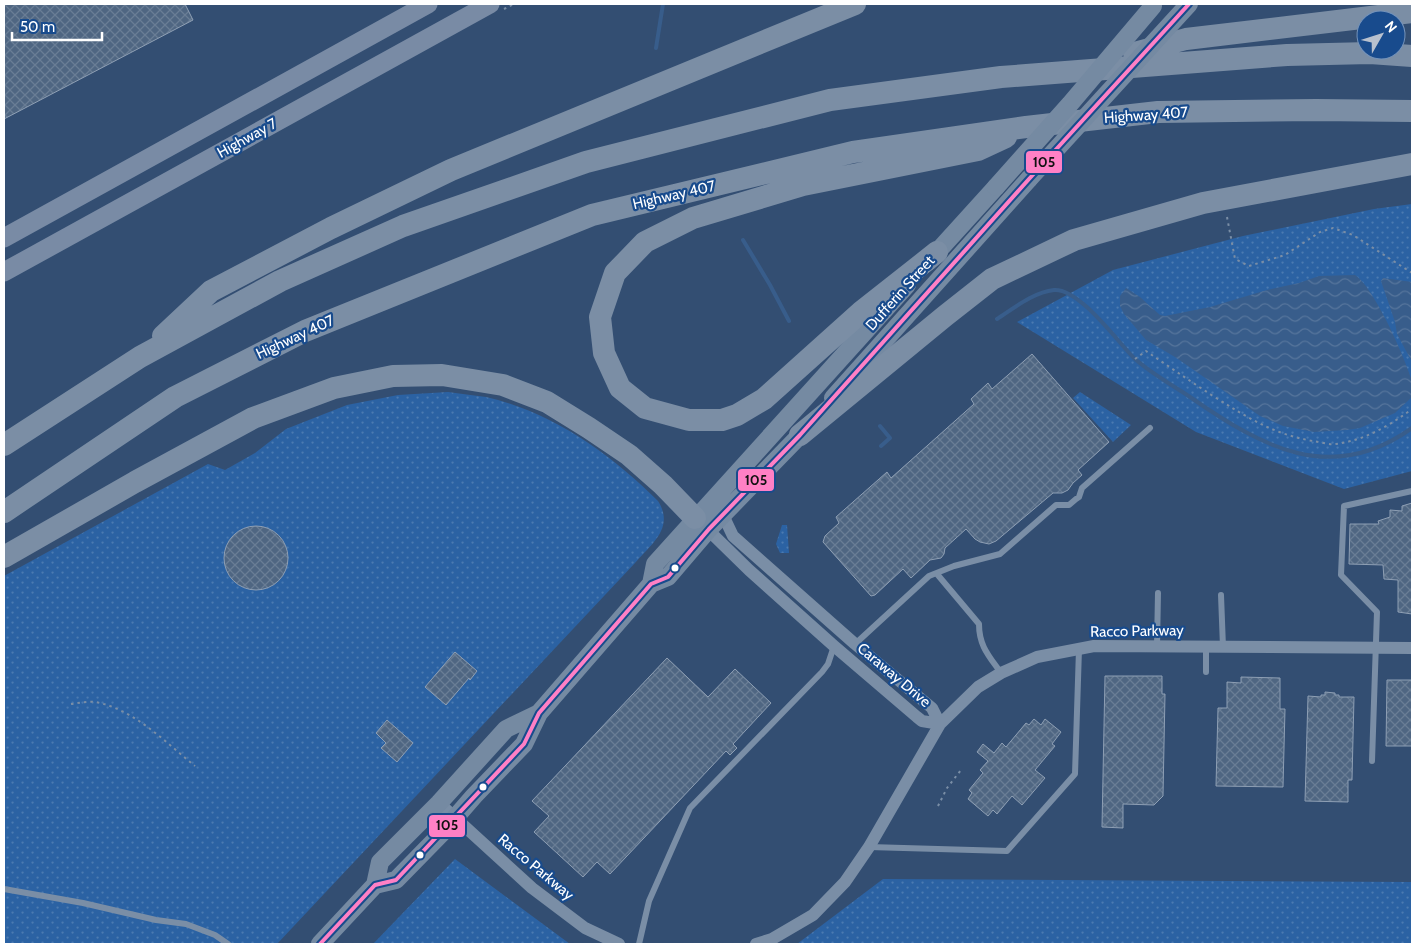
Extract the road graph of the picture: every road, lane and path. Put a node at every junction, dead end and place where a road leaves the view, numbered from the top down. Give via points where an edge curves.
1 (428, 4) edge
2 (490, 4) edge
3 (855, 4) edge
4 (1188, 4) edge
5 (1154, 5) edge
6 (1412, 12) edge
7 (1412, 56) edge
8 (1059, 73) junction
9 (1412, 111) edge
10 (1026, 127) junction
11 (1412, 164) edge
12 (1224, 200) junction
13 (4, 238) edge
14 (937, 252) junction
15 (4, 272) edge
16 (1412, 273) edge
17 (140, 357) junction
18 (1135, 359) dead end
19 (1412, 409) edge
20 (1150, 428) dead end
21 (800, 435) junction
22 (4, 445) edge
23 (1412, 492) edge
24 (4, 512) edge
25 (723, 515) junction
26 (702, 524) junction
27 (4, 557) edge
28 (937, 574) junction
29 (1158, 593) dead end
30 (1221, 595) dead end
31 (855, 644) junction
32 (834, 646) junction
33 (1157, 646) junction
34 (1206, 646) junction
35 (1223, 647) junction
36 (1376, 648) junction
37 (1412, 648) edge
38 (1079, 649) junction
39 (1206, 672) dead end
40 (1001, 673) junction
41 (72, 704) dead end
42 (539, 713) junction
43 (940, 724) junction
44 (1372, 761) dead end
45 (195, 766) dead end
46 (961, 770) dead end
47 (439, 803) junction
48 (938, 806) dead end
49 (456, 818) junction
50 (869, 847) junction
51 (375, 885) junction
52 (4, 889) edge
53 (228, 944) edge
54 (320, 944) edge
55 (619, 944) edge
56 (639, 944) edge
57 (756, 944) edge

1 - 13 main road, Highway 7
2 - 15 main road, Highway 7
3 - 17 highway via 460,166 331,228 211,291
4 - 21 main road, Dufferin Street, bridge
5 - 14 main road, Dufferin Street, bridge
6 - 8 highway via 1186,39
7 - 8 highway via 1287,56
8 - 17 highway via 1001,77 830,100 586,162 395,230 280,281
9 - 10 highway, Highway 407 via 1158,112
10 - 14 highway via 978,150 803,185 693,218 645,242 615,273 600,318 604,353 620,388 645,408 688,420 722,420 764,399 861,312
10 - 24 highway, Highway 407 via 853,152 592,215 296,335 175,397
11 - 12 highway
12 - 16 path via 1236,259 1249,266 1284,256 1320,232 1334,228 1353,235
12 - 21 highway via 1074,240 992,279
14 - 26 main road, Dufferin Street
17 - 22 highway
18 - 19 path via 1146,350 1257,424 1309,440 1334,444 1368,435 1390,425
20 - 28 lane via 1082,488 1079,497 1069,505 1056,505 1000,554
21 - 25 main road, Dufferin Street
23 - 36 lane via 1344,506 1341,575 1377,612
25 - 26 main road, Dufferin Street
25 - 31 street, Caraway Drive via 733,536
26 - 27 highway via 629,455 547,402 503,385 442,375 393,376 334,388 253,418
26 - 32 street, Caraway Drive
26 - 42 main road, Dufferin Street via 655,564 651,584
28 - 31 lane via 929,576
28 - 40 lane via 979,624 983,648
29 - 33 lane
30 - 35 lane
31 - 43 street, Caraway Drive via 932,708
32 - 43 street, Caraway Drive via 922,721
32 - 56 lane via 822,672 690,808 649,901
33 - 34 street, Racco Parkway
33 - 38 street, Racco Parkway
34 - 35 street, Racco Parkway
34 - 39 lane
35 - 36 street, Racco Parkway
36 - 37 street, Racco Parkway
36 - 44 lane
38 - 40 street, Racco Parkway via 1037,658
38 - 50 lane via 1075,774 1007,851
40 - 43 street, Racco Parkway via 978,687
41 - 45 path via 93,702 130,715
42 - 47 main road, Dufferin Street via 506,729
42 - 49 main road, Dufferin Street via 524,744
43 - 50 street, Racco Parkway
46 - 48 path
47 - 49 street, Racco Parkway
47 - 51 main road, Dufferin Street via 380,862
49 - 51 main road, Dufferin Street via 396,880
49 - 55 street, Racco Parkway via 532,888 585,928
50 - 57 street, Racco Parkway via 845,882 813,915 772,939
51 - 54 main road, Dufferin Street
52 - 53 lane via 186,924 215,935

